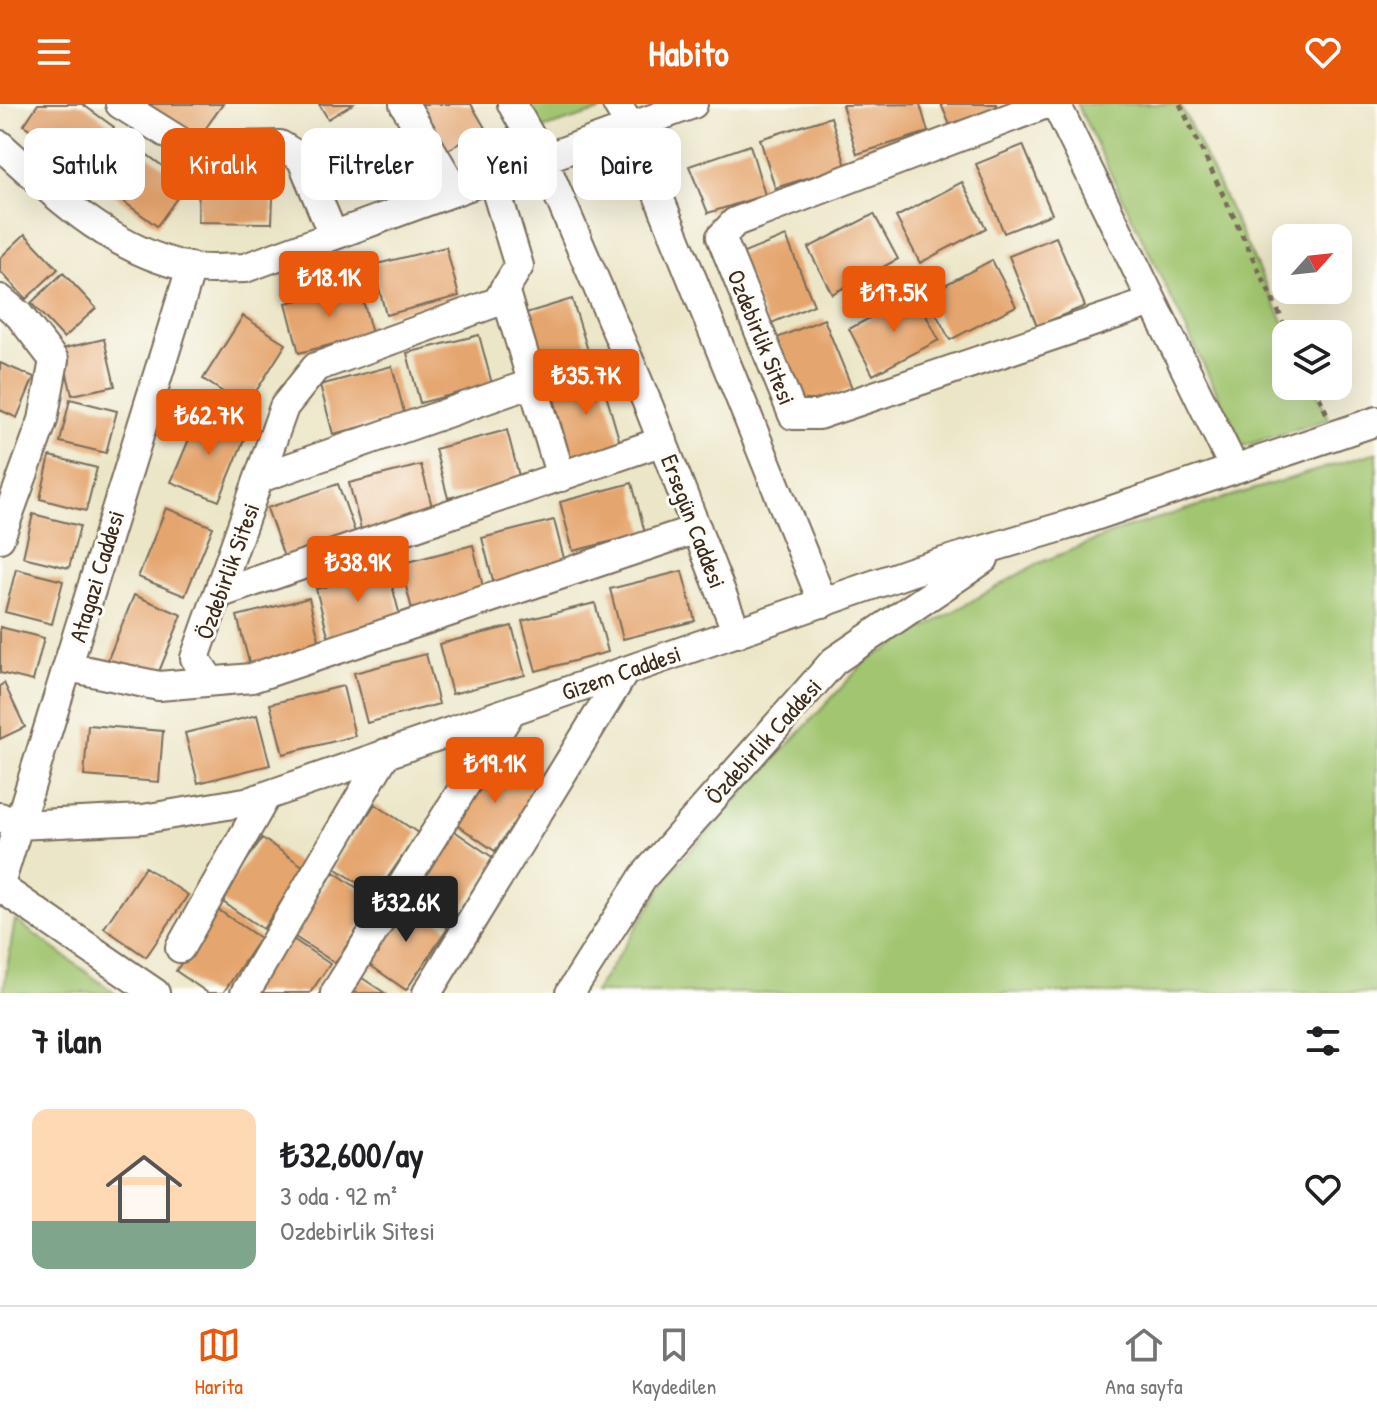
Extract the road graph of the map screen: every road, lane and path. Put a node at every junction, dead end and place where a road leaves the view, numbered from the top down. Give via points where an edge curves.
1 (120, 104) edge
2 (404, 104) edge
3 (512, 104) edge
4 (693, 104) edge
5 (1046, 104) edge
6 (1056, 104) edge
7 (1180, 104) edge
8 (624, 116) edge
9 (526, 128) edge
10 (0, 145) edge
11 (557, 152) edge
12 (458, 189) edge
13 (455, 190) junction
14 (557, 192) edge
15 (499, 200) edge
16 (333, 235) junction
17 (191, 268) junction
18 (504, 289) junction
19 (0, 299) edge
20 (1152, 302) junction
21 (1282, 320) edge
22 (533, 383) junction
23 (1377, 421) edge
24 (663, 441) junction
25 (1233, 466) junction
26 (561, 477) junction
27 (260, 478) junction
28 (697, 529) junction
29 (0, 538) edge
30 (1010, 542) junction
31 (221, 593) junction
32 (823, 603) junction
33 (737, 633) junction
34 (69, 667) junction
35 (625, 671) junction
36 (210, 680) junction
37 (512, 710) junction
38 (386, 753) junction
39 (266, 796) junction
40 (8, 821) edge
41 (0, 885) edge
42 (180, 948) dead end
43 (155, 993) edge
44 (245, 993) edge
45 (335, 993) edge
46 (427, 993) edge
47 (570, 993) edge

1 - 16 street via 189,147 280,145 301,158
2 - 13 street
3 - 9 street, Ersegün Caddesi
4 - 8 street
5 - 20 street, Ozdebirlik Sitesi via 735,222 721,237 793,415 818,415
6 - 20 street
7 - 21 path
8 - 11 street
8 - 32 street
10 - 17 street via 122,245
12 - 13 street
13 - 16 street
14 - 24 street, Ersegün Caddesi
15 - 18 street via 519,266
16 - 17 street via 245,268
17 - 34 street, Atagazi Caddesi
18 - 22 street
18 - 27 street, Özdebirlik Sitesi via 497,302 316,367 284,407
19 - 29 street via 54,360 43,420
20 - 25 street
22 - 26 street
22 - 27 street
23 - 25 street, Gizem Caddesi
24 - 26 street
24 - 28 street, Ersegün Caddesi
25 - 30 street, Gizem Caddesi
26 - 31 street
27 - 31 street, Özdebirlik Sitesi
28 - 33 street, Ersegün Caddesi
28 - 36 street via 252,678
30 - 32 street, Gizem Caddesi
30 - 47 street, Özdebirlik Caddesi via 834,661 644,876
31 - 36 street, Özdebirlik Sitesi via 195,658
32 - 33 street, Gizem Caddesi
33 - 35 street, Gizem Caddesi
34 - 36 street via 159,686
34 - 40 street, Atagazi Caddesi
35 - 37 street, Gizem Caddesi
35 - 46 street
37 - 38 street, Gizem Caddesi
37 - 45 street
38 - 39 street, Gizem Caddesi
38 - 44 street
39 - 40 street, Gizem Caddesi via 143,819
39 - 42 street
40 - 41 street, Atagazi Caddesi
41 - 43 street

